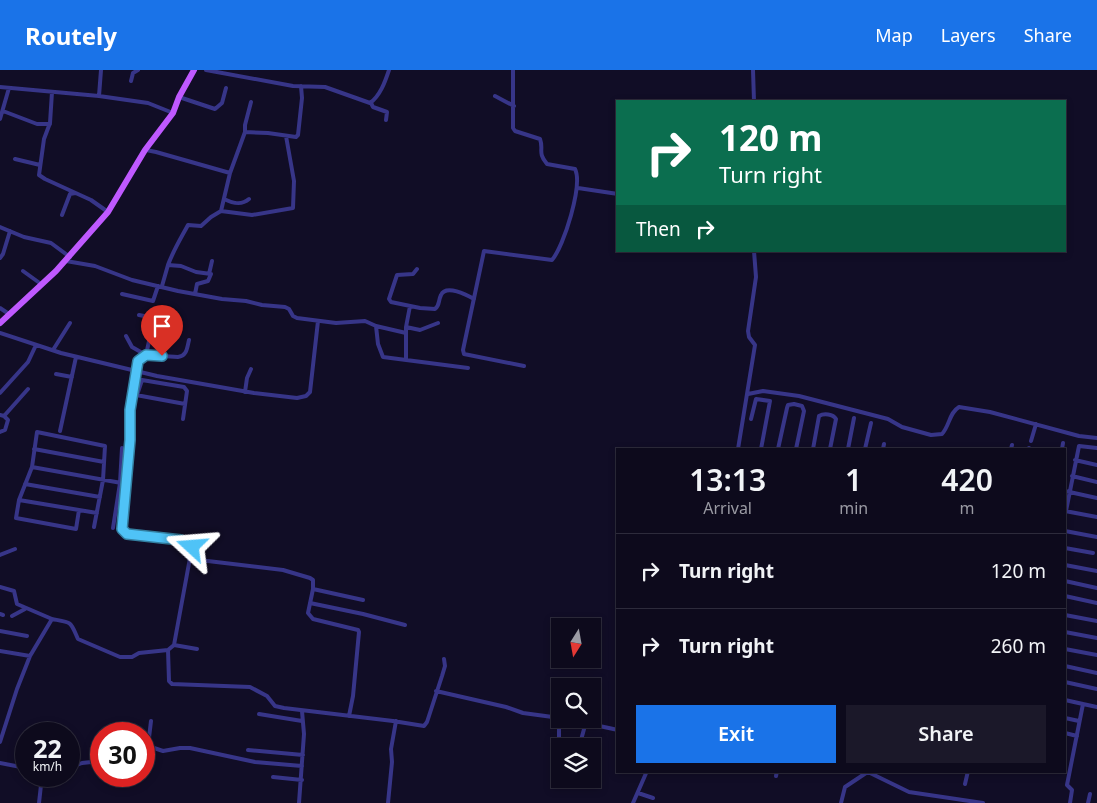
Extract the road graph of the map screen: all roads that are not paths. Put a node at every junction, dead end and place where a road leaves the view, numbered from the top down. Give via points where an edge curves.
1 (101, 70) edge
2 (138, 70) edge
3 (194, 70) edge
4 (206, 70) edge
5 (389, 70) edge
6 (513, 70) edge
7 (753, 70) edge
8 (131, 81) dead end
9 (301, 86) junction
10 (0, 87) edge
11 (9, 88) junction
12 (226, 88) dead end
13 (52, 92) junction
14 (99, 96) junction
15 (495, 96) dead end
16 (179, 97) junction
17 (754, 100) edge
18 (251, 102) dead end
19 (371, 103) junction
20 (514, 106) junction
21 (3, 111) junction
22 (173, 113) junction
23 (0, 119) edge
24 (386, 120) dead end
25 (50, 124) junction
26 (245, 132) junction
27 (286, 136) junction
28 (145, 150) junction
29 (15, 159) dead end
30 (40, 165) junction
31 (230, 173) junction
32 (578, 188) junction
33 (75, 193) junction
34 (616, 194) edge
35 (224, 199) junction
36 (249, 200) dead end
37 (221, 211) junction
38 (108, 212) junction
39 (62, 215) dead end
40 (0, 227) edge
41 (10, 231) junction
42 (754, 252) edge
43 (0, 258) edge
44 (68, 259) junction
45 (212, 261) dead end
46 (168, 265) junction
47 (417, 269) dead end
48 (23, 271) dead end
49 (209, 274) junction
50 (42, 285) junction
51 (160, 286) junction
52 (122, 294) dead end
53 (195, 294) junction
54 (474, 299) junction
55 (410, 306) junction
56 (0, 308) edge
57 (9, 314) junction
58 (140, 315) dead end
59 (318, 321) junction
60 (0, 323) edge
61 (70, 323) dead end
62 (438, 323) dead end
63 (376, 326) junction
64 (406, 327) junction
65 (426, 329) junction
66 (0, 333) edge
67 (406, 333) junction
68 (430, 333) dead end
69 (126, 336) dead end
70 (150, 339) junction
71 (189, 340) dead end
72 (168, 342) dead end
73 (36, 345) junction
74 (53, 350) junction
75 (146, 355) junction
76 (76, 357) junction
77 (406, 360) junction
78 (524, 366) dead end
79 (468, 368) dead end
80 (251, 369) dead end
81 (136, 371) junction
82 (56, 374) dead end
83 (72, 377) junction
84 (28, 389) dead end
85 (245, 392) junction
86 (0, 393) edge
87 (748, 394) junction
88 (135, 395) junction
89 (185, 404) junction
90 (2, 415) edge
91 (854, 418) dead end
92 (182, 419) dead end
93 (751, 419) dead end
94 (871, 423) dead end
95 (1036, 424) junction
96 (60, 431) dead end
97 (0, 432) edge
98 (1097, 438) edge
99 (1031, 441) dead end
100 (1063, 443) dead end
101 (122, 448) dead end
102 (738, 448) edge
103 (762, 448) edge
104 (778, 448) edge
105 (796, 448) edge
106 (813, 448) edge
107 (830, 448) edge
108 (848, 448) edge
109 (866, 448) edge
110 (1062, 448) edge
111 (1097, 448) edge
112 (34, 449) junction
113 (1075, 460) junction
114 (104, 462) junction
115 (1097, 464) edge
116 (32, 467) junction
117 (1072, 476) junction
118 (103, 480) junction
119 (1097, 482) edge
120 (120, 483) junction
121 (25, 484) junction
122 (126, 484) junction
123 (1067, 491) edge
124 (100, 497) junction
125 (1097, 498) edge
126 (19, 500) junction
127 (79, 510) junction
128 (1066, 511) edge
129 (97, 514) junction
130 (1097, 517) edge
131 (94, 527) dead end
132 (113, 528) dead end
133 (1066, 531) edge
134 (1097, 537) edge
135 (1066, 548) edge
136 (15, 549) dead end
137 (1093, 553) dead end
138 (0, 555) edge
139 (191, 559) junction
140 (1066, 565) edge
141 (1097, 571) edge
142 (1066, 581) edge
143 (0, 587) edge
144 (1097, 588) edge
145 (313, 589) junction
146 (1066, 596) edge
147 (364, 600) dead end
148 (1097, 603) edge
149 (310, 604) junction
150 (25, 609) junction
151 (1066, 615) edge
152 (12, 616) dead end
153 (52, 620) junction
154 (1097, 621) edge
155 (405, 625) dead end
156 (0, 631) edge
157 (1066, 632) edge
158 (27, 636) dead end
159 (1097, 638) edge
160 (174, 645) junction
161 (196, 649) dead end
162 (1066, 649) edge
163 (168, 650) junction
164 (0, 651) edge
165 (1097, 655) edge
166 (30, 656) junction
167 (444, 659) dead end
168 (1066, 666) edge
169 (1097, 672) edge
170 (1066, 682) edge
171 (1097, 689) edge
172 (436, 691) junction
173 (1066, 700) edge
174 (1083, 704) junction
175 (1097, 707) edge
176 (302, 711) junction
177 (259, 714) dead end
178 (349, 716) junction
179 (551, 717) edge
180 (1066, 718) edge
181 (302, 721) junction
182 (396, 721) junction
183 (1079, 721) junction
184 (601, 726) edge
185 (560, 728) edge
186 (616, 730) edge
187 (1066, 733) edge
188 (1077, 736) junction
189 (559, 738) dead end
190 (0, 742) edge
191 (155, 749) edge
192 (248, 750) dead end
193 (303, 755) junction
194 (0, 763) edge
195 (15, 766) edge
196 (302, 766) junction
197 (646, 773) edge
198 (866, 773) edge
199 (869, 773) edge
200 (968, 773) edge
201 (273, 777) dead end
202 (302, 780) junction
203 (965, 784) dead end
204 (40, 787) edge
205 (638, 793) junction
206 (1090, 794) dead end
207 (653, 798) dead end
208 (38, 803) edge
209 (299, 803) edge
210 (388, 803) edge
211 (633, 803) edge
212 (841, 803) edge
213 (982, 803) edge
214 (1070, 803) edge
215 (1088, 803) edge

1 - 14 street
2 - 8 street via 132,73
3 - 16 main road
4 - 9 street
5 - 19 street
6 - 20 street
7 - 17 street
9 - 19 street via 325,88
9 - 27 street via 298,135 293,138
10 - 11 street
11 - 13 street
11 - 21 street
12 - 16 street via 222,103 215,109
13 - 14 street
13 - 25 street
14 - 22 street via 148,103
15 - 20 street
16 - 22 main road
18 - 26 street
19 - 24 street via 373,107 387,112
20 - 32 street via 512,124 515,131 540,139 541,154 547,164 574,169
21 - 23 street
21 - 25 street via 37,124
22 - 28 main road
25 - 30 street
26 - 27 street
26 - 31 street
27 - 37 street via 294,181 293,208 252,215
28 - 31 street
28 - 38 main road
29 - 30 street
30 - 33 street via 40,176
31 - 35 street
32 - 34 street
32 - 54 street via 554,259 485,250
33 - 38 street
33 - 39 street via 70,194
35 - 36 street via 239,204
35 - 37 street
37 - 46 street via 201,226 188,225 170,255
38 - 44 main road
40 - 41 street
41 - 43 street
41 - 44 street via 24,238 51,243
42 - 87 street via 756,277 748,331 756,345
44 - 50 main road
44 - 51 street
45 - 49 street
46 - 49 street
46 - 51 street
47 - 55 street via 413,274 397,275 389,299 393,303
48 - 50 street
49 - 53 street via 208,281 197,284
50 - 57 main road
51 - 52 street via 153,301
51 - 53 street
53 - 59 street via 285,307 295,317
54 - 55 street via 447,291 441,294 438,308
54 - 78 street via 463,352
55 - 64 street
56 - 57 street
57 - 60 main road
58 - 70 street via 154,318
59 - 63 street via 365,321
59 - 85 street via 309,395 297,398
61 - 74 street
62 - 65 street
63 - 67 street
63 - 77 street via 382,356
64 - 65 street
64 - 67 street
65 - 68 street
66 - 73 street
67 - 77 street
69 - 75 street via 132,347
70 - 72 street
70 - 75 street
71 - 75 street via 186,353 181,357
73 - 74 street
73 - 86 street via 28,362
74 - 76 street
75 - 81 street via 138,361
76 - 81 street
76 - 83 street
77 - 79 street
80 - 85 street
81 - 85 street
81 - 88 street
82 - 83 street
83 - 96 street
84 - 90 street
87 - 95 street via 763,391 799,396 873,414 939,436 946,430 952,413 960,407
87 - 102 street
88 - 89 street
88 - 89 street via 141,380 154,381 186,388
88 - 122 street via 130,410
89 - 92 street
90 - 97 street via 8,423
91 - 108 street
93 - 103 street via 756,400 770,402
94 - 109 street
95 - 98 street
95 - 99 street
100 - 110 street
101 - 120 street
104 - 105 street via 788,405 794,404 802,406 804,411
106 - 107 street via 819,416 823,414 836,419
111 - 113 street via 1080,445
112 - 114 street
112 - 114 street via 37,432 105,446
112 - 116 street
113 - 115 street
113 - 117 street
114 - 118 street
116 - 118 street
116 - 121 street
117 - 119 street
117 - 123 street
118 - 120 street
118 - 124 street
120 - 122 street
120 - 132 street
121 - 124 street
121 - 126 street
122 - 139 street via 124,532 189,543
123 - 125 street
123 - 128 street
124 - 129 street
126 - 127 street
126 - 127 street via 16,518 76,529
127 - 129 street
128 - 130 street
129 - 131 street
133 - 134 street
135 - 137 street
136 - 138 street
139 - 145 street via 283,570 310,578
139 - 160 street
140 - 141 street
142 - 144 street
143 - 150 street via 14,591 16,603
145 - 147 street
145 - 149 street
146 - 148 street
149 - 155 street
149 - 178 street via 308,613 313,619 359,632
150 - 152 street
150 - 153 street
151 - 154 street
153 - 163 street via 70,623 78,639 120,657
153 - 166 street
156 - 158 street
157 - 159 street
160 - 161 street
160 - 163 street
162 - 165 street
163 - 176 street via 169,681 172,684 250,687 267,696 275,706
164 - 166 street
166 - 190 street
167 - 172 street via 445,666
168 - 169 street
170 - 171 street
172 - 179 street
172 - 182 street via 425,726
173 - 174 street
174 - 175 street
174 - 183 street
176 - 178 street
176 - 181 street
177 - 181 street
178 - 182 street
180 - 183 street
181 - 193 street
182 - 210 street
183 - 188 street
184 - 186 street
185 - 189 street
187 - 188 street
188 - 214 street via 1067,785 1072,790
191 - 196 street via 190,748 255,762
192 - 193 street
193 - 196 street
194 - 195 street
196 - 202 street
197 - 205 street
198 - 212 street via 845,787
199 - 213 street via 909,792
200 - 203 street
201 - 202 street
202 - 209 street
204 - 208 street
205 - 207 street
205 - 211 street
206 - 215 street

